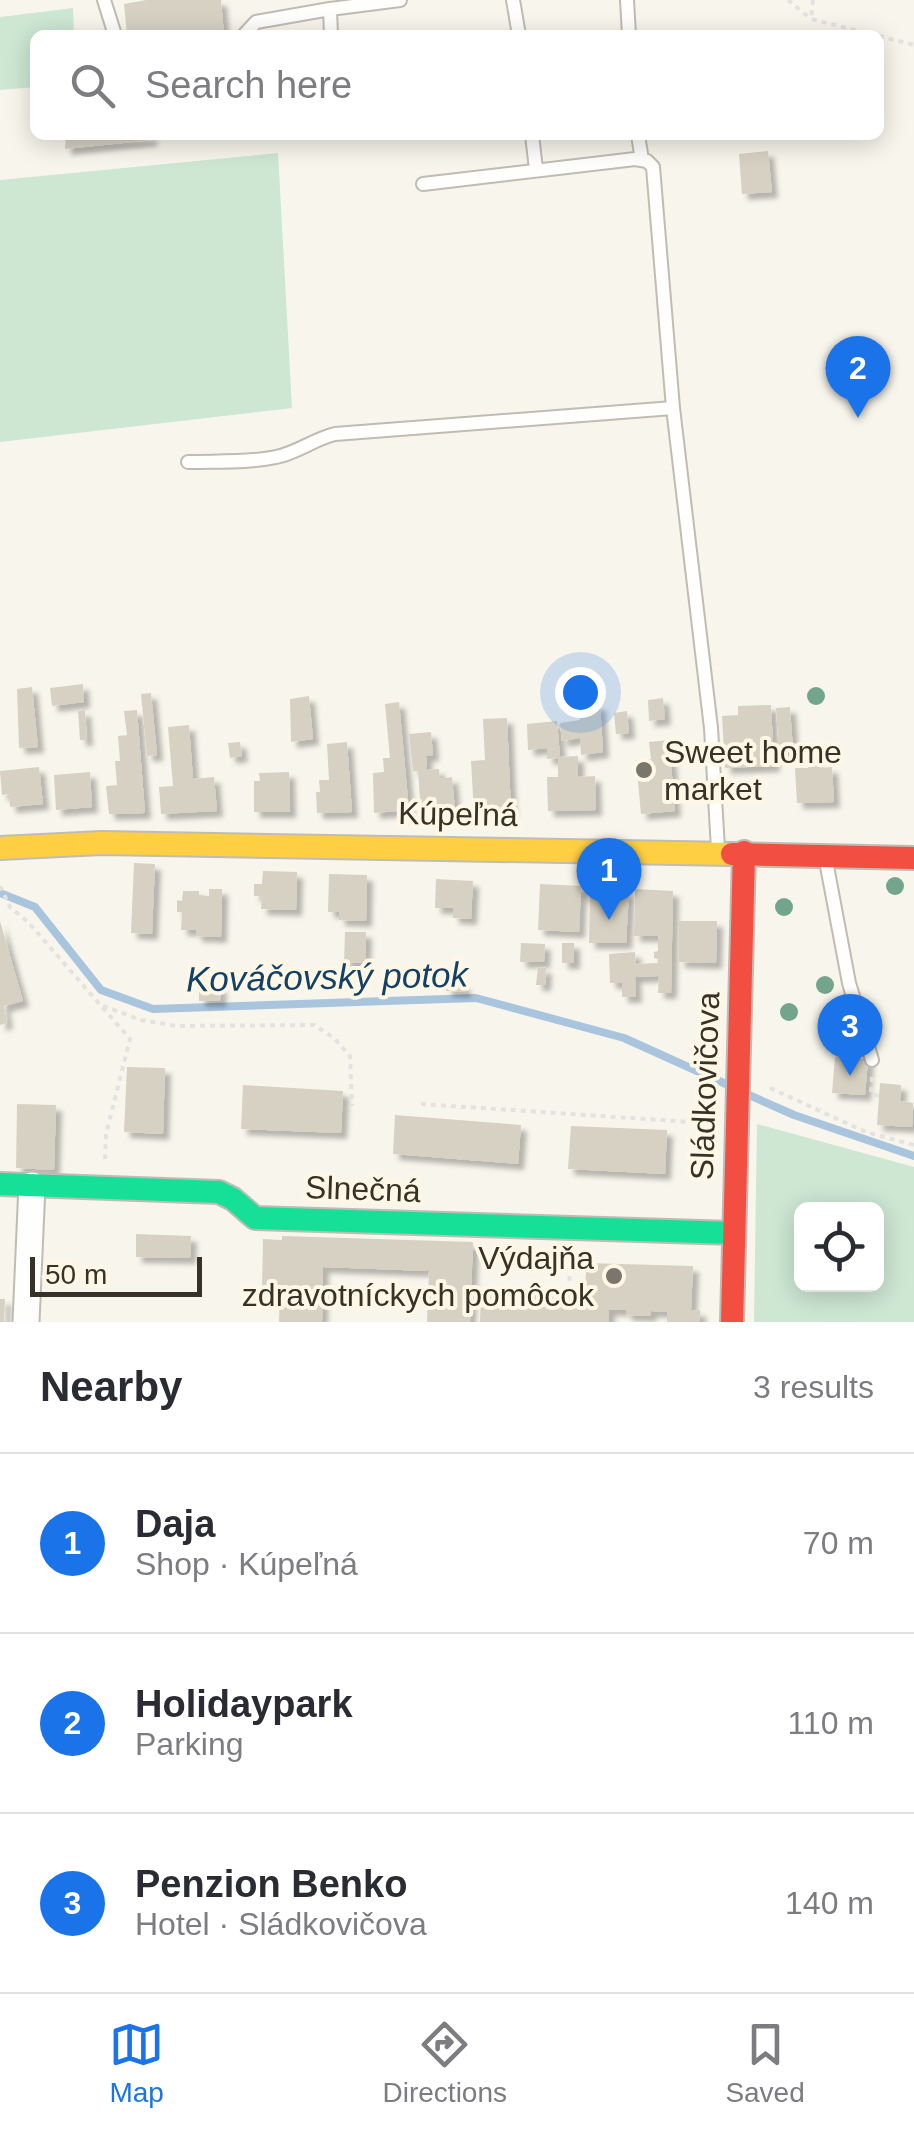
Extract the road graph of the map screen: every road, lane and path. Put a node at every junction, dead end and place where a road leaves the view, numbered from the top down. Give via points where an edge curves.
1 (104, 0) edge
2 (400, 0) edge
3 (513, 0) edge
4 (627, 0) edge
5 (788, 0) edge
6 (813, 0) edge
7 (330, 10) junction
8 (811, 19) junction
9 (113, 30) edge
10 (249, 30) edge
11 (331, 30) edge
12 (519, 30) edge
13 (630, 30) edge
14 (854, 30) edge
15 (884, 38) edge
16 (914, 45) edge
17 (533, 140) edge
18 (639, 140) edge
19 (642, 160) junction
20 (536, 169) junction
21 (423, 184) dead end
22 (672, 408) junction
23 (188, 462) dead end
24 (0, 848) edge
25 (718, 852) junction
26 (744, 852) junction
27 (826, 854) junction
28 (914, 858) edge
29 (0, 886) edge
30 (98, 1004) junction
31 (872, 1060) joint
32 (774, 1090) dead end
33 (879, 1096) dead end
34 (421, 1104) dead end
35 (352, 1106) dead end
36 (706, 1124) dead end
37 (914, 1145) edge
38 (0, 1184) edge
39 (32, 1185) junction
40 (107, 1188) junction
41 (734, 1233) junction
42 (570, 1241) dead end
43 (586, 1300) dead end
44 (26, 1322) edge
45 (732, 1322) edge

1 - 9 lane
2 - 7 lane
3 - 12 lane
4 - 13 lane
5 - 8 path
6 - 8 path
7 - 10 lane via 256,22
7 - 11 lane
8 - 14 path
15 - 16 path
17 - 20 lane
18 - 19 lane
19 - 20 lane
19 - 22 lane via 653,168 656,188
20 - 21 lane
22 - 23 lane via 335,434 273,458
22 - 25 lane via 711,728
24 - 25 street, Kúpeľná via 102,843
25 - 26 street, Kúpeľná
26 - 27 street, Kúpeľná
26 - 41 street, Sládkovičova
27 - 28 street, Kúpeľná
27 - 31 lane via 830,895
29 - 30 path via 10,907
30 - 35 path via 176,1026 314,1025 350,1056
30 - 40 path via 130,1039 106,1134
31 - 33 path via 872,1094
32 - 37 path via 866,1132
34 - 36 path
38 - 39 street, Slnečná
39 - 40 street, Slnečná
39 - 44 street
40 - 41 street, Slnečná via 219,1192 255,1218
41 - 45 street, Sládkovičova
42 - 43 path via 568,1299

